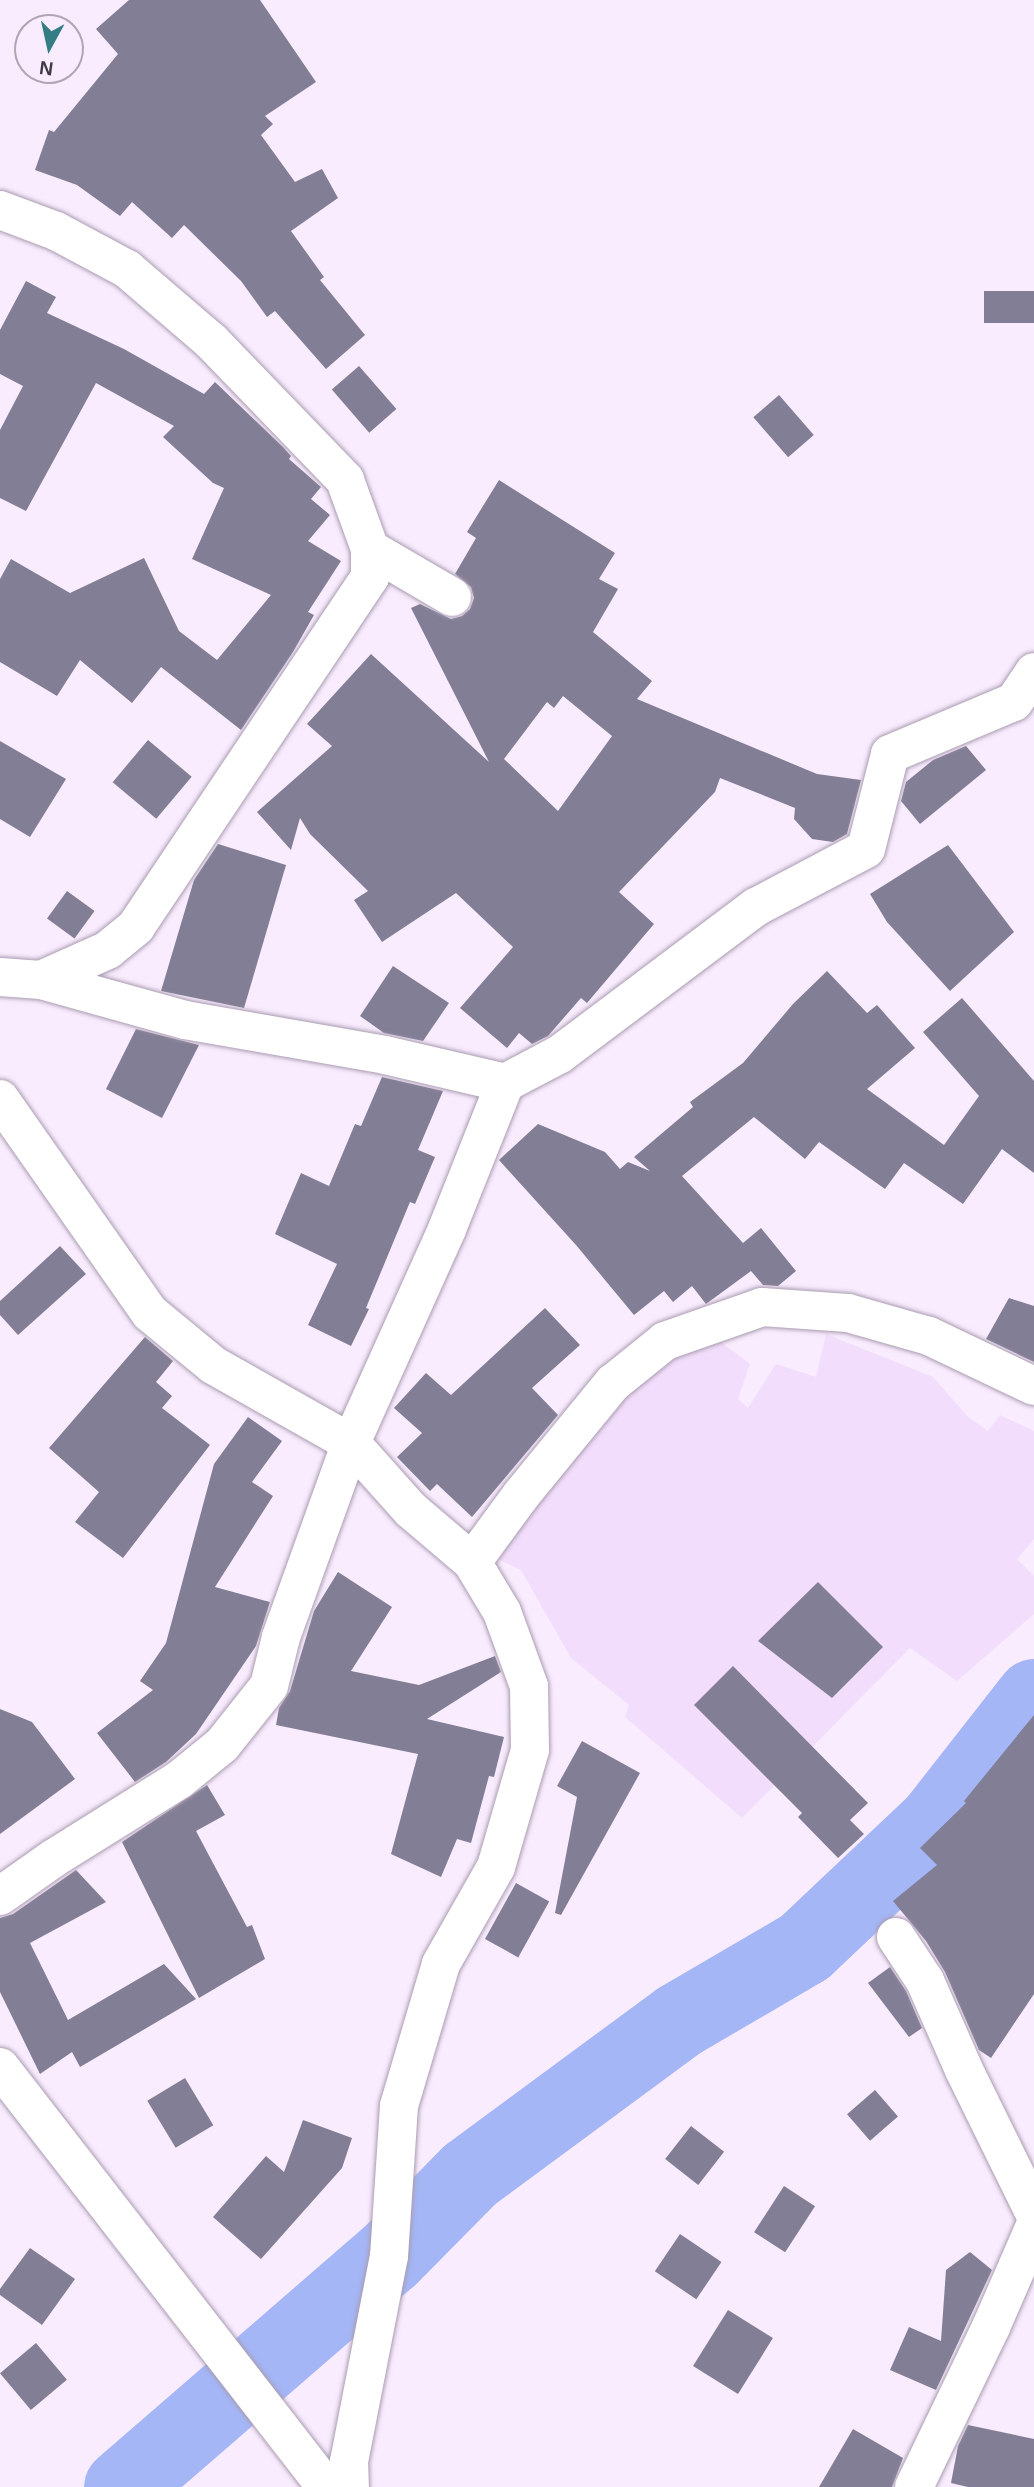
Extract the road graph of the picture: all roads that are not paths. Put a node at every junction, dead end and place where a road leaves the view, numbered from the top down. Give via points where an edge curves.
1 (0, 210) edge
2 (370, 549) junction
3 (452, 597) dead end
4 (1034, 672) edge
5 (0, 977) edge
6 (41, 980) junction
7 (505, 1083) junction
8 (0, 1099) edge
9 (1034, 1386) edge
10 (351, 1443) junction
11 (472, 1562) junction
12 (0, 1896) edge
13 (896, 1937) dead end
14 (0, 2067) edge
15 (1034, 2212) edge
16 (1034, 2228) edge
17 (326, 2487) edge
18 (349, 2487) edge
19 (914, 2487) edge

1 - 2 street via 56,231 127,269 211,341 345,480
2 - 3 street
2 - 6 street via 370,577 136,928 108,950
4 - 7 street via 1014,702 890,754 866,849 756,907 560,1054
5 - 6 street
6 - 7 street via 185,1020 385,1055
7 - 10 street via 447,1229
8 - 10 street via 150,1313 213,1365
9 - 11 street via 929,1336 848,1313 762,1307 665,1341 613,1383
10 - 11 street via 411,1510
10 - 12 street via 281,1637 269,1686 222,1745 179,1780
11 - 18 street via 502,1612 529,1686 530,1750 496,1867 441,1964 399,2106 390,2256 349,2461
13 - 15 street via 925,1981
14 - 17 street
16 - 19 street via 992,2328

